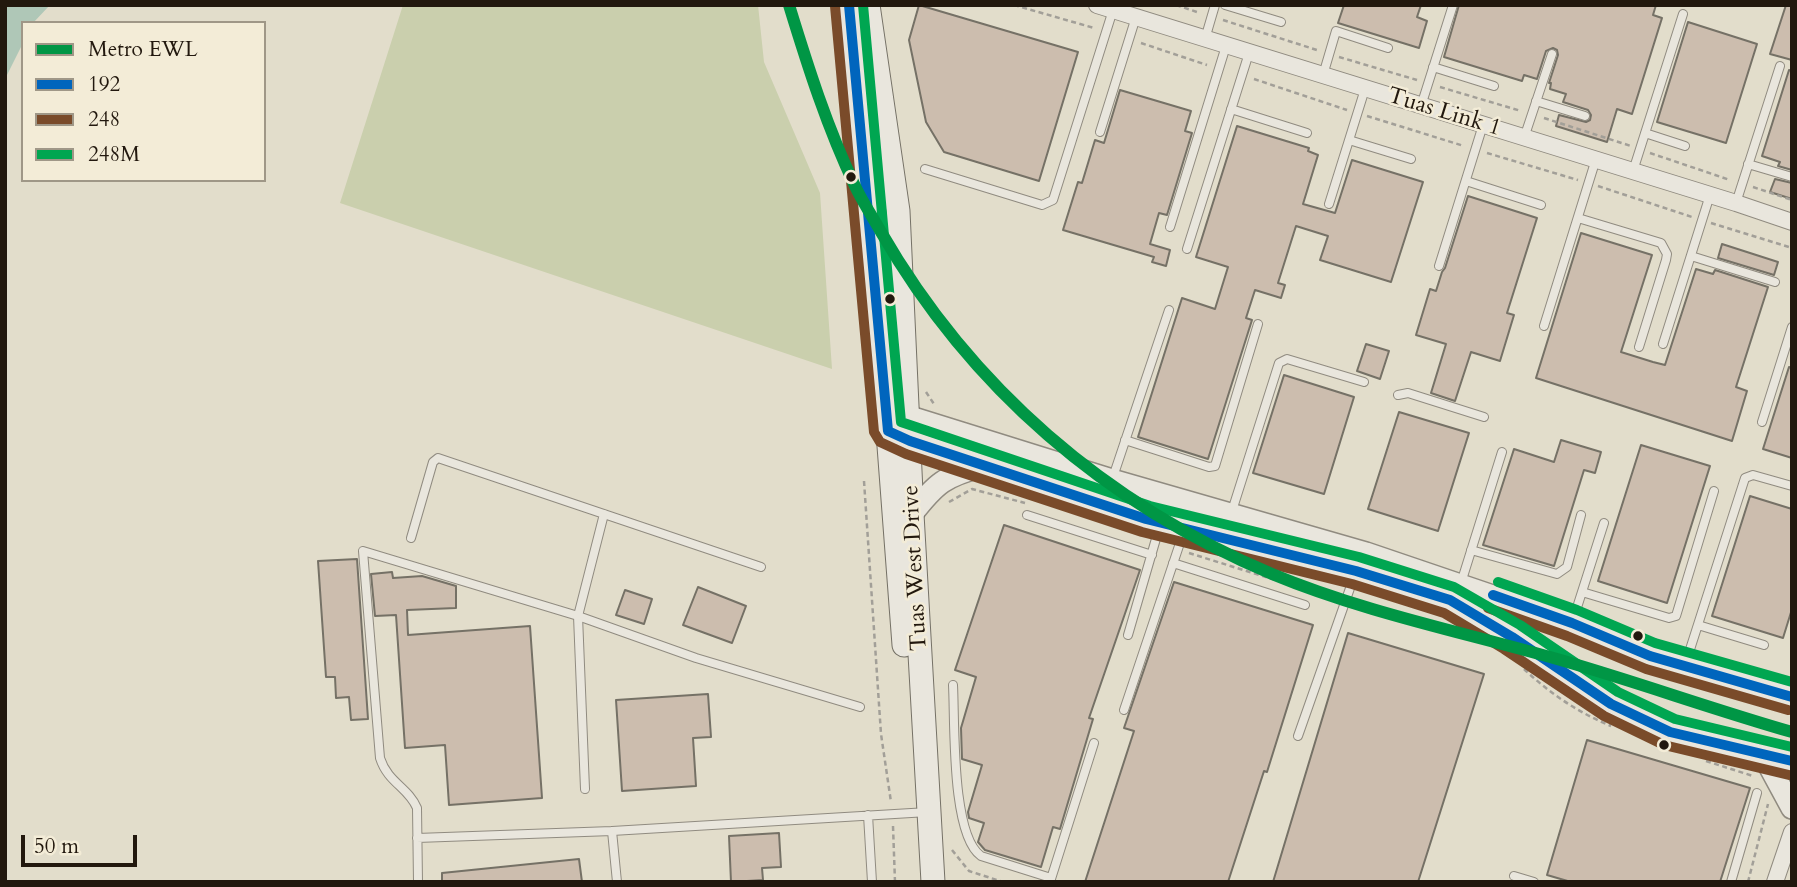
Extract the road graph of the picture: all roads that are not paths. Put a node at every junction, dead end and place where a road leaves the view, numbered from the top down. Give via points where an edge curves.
1 (849, 5) edge
2 (868, 5) edge
3 (1097, 5) edge
4 (1215, 5) edge
5 (1225, 5) edge
6 (1452, 5) edge
7 (1113, 10) junction
8 (1683, 14) dead end
9 (1136, 17) junction
10 (1282, 22) dead end
11 (1205, 39) junction
12 (1226, 46) junction
13 (1388, 48) dead end
14 (1249, 53) junction
15 (1552, 54) dead end
16 (1780, 66) dead end
17 (1433, 67) junction
18 (1322, 75) junction
19 (1494, 86) dead end
20 (1365, 89) junction
21 (1536, 101) junction
22 (1421, 106) junction
23 (1231, 110) junction
24 (1585, 116) dead end
25 (1483, 125) junction
26 (1100, 132) dead end
27 (1307, 133) dead end
28 (1645, 133) junction
29 (1524, 138) junction
30 (1349, 140) junction
31 (1685, 146) dead end
32 (1411, 159) dead end
33 (1596, 159) junction
34 (1748, 164) junction
35 (925, 169) dead end
36 (1633, 171) junction
37 (1792, 177) edge
38 (1466, 181) junction
39 (1710, 195) junction
40 (1736, 203) junction
41 (1329, 204) dead end
42 (1541, 205) dead end
43 (1578, 218) junction
44 (1792, 222) edge
45 (1170, 227) dead end
46 (1187, 249) dead end
47 (1691, 256) junction
48 (1439, 266) dead end
49 (1775, 282) dead end
50 (1169, 310) dead end
51 (1258, 324) dead end
52 (1544, 326) dead end
53 (1792, 327) edge
54 (1663, 344) dead end
55 (1639, 347) dead end
56 (1364, 382) dead end
57 (1398, 395) dead end
58 (909, 416) junction
59 (1483, 417) dead end
60 (887, 420) junction
61 (1762, 422) dead end
62 (1125, 440) junction
63 (910, 441) junction
64 (1502, 452) dead end
65 (984, 466) junction
66 (1112, 480) junction
67 (1792, 486) edge
68 (1714, 491) dead end
69 (604, 514) junction
70 (912, 514) junction
71 (1231, 514) junction
72 (1581, 514) dead end
73 (1027, 515) dead end
74 (1161, 522) junction
75 (1604, 523) dead end
76 (1185, 528) junction
77 (411, 538) dead end
78 (1471, 550) junction
79 (1152, 555) junction
80 (1174, 563) junction
81 (761, 567) dead end
82 (1356, 571) junction
83 (1461, 583) junction
84 (1582, 592) junction
85 (1305, 605) dead end
86 (578, 616) junction
87 (1572, 623) junction
88 (1698, 625) junction
89 (1128, 635) dead end
90 (1764, 645) dead end
91 (1685, 666) junction
92 (953, 685) dead end
93 (1788, 694) edge
94 (860, 707) dead end
95 (1124, 710) dead end
96 (1298, 736) dead end
97 (1094, 743) dead end
98 (1757, 754) junction
99 (1792, 761) edge
100 (585, 789) dead end
101 (1757, 793) dead end
102 (1792, 808) edge
103 (912, 813) junction
104 (868, 815) junction
105 (612, 831) junction
106 (1792, 831) edge
107 (417, 838) junction
108 (1514, 876) dead end
109 (1050, 880) edge
110 (924, 881) edge
111 (418, 882) edge
112 (617, 882) edge
113 (872, 882) edge
114 (1534, 882) edge
115 (1731, 882) edge
116 (1775, 882) edge

1 - 60 main road, Tuas West Drive
2 - 58 main road, Tuas West Drive via 898,211
3 - 7 street, Tuas Link 1
4 - 11 lane
5 - 10 lane
6 - 17 lane
7 - 9 street, Tuas Link 1
7 - 35 lane via 1053,200 1042,205
8 - 28 lane
9 - 11 street, Tuas Link 1
9 - 26 lane
11 - 12 street, Tuas Link 1
12 - 14 street, Tuas Link 1
12 - 45 lane
13 - 18 lane via 1336,32
14 - 18 street, Tuas Link 1
14 - 23 lane
15 - 21 lane
16 - 34 lane
17 - 19 lane
17 - 22 lane
18 - 20 street, Tuas Link 1
20 - 22 street, Tuas Link 1
20 - 30 lane
21 - 24 lane
21 - 29 lane
22 - 25 street, Tuas Link 1
23 - 27 lane
23 - 46 lane
25 - 29 street, Tuas Link 1
25 - 38 lane
28 - 31 lane
28 - 36 lane
29 - 33 street, Tuas Link 1
30 - 32 lane
30 - 41 lane
33 - 36 street, Tuas Link 1
33 - 43 lane
34 - 37 lane
34 - 40 lane
36 - 39 street, Tuas Link 1
38 - 42 lane
38 - 48 lane
39 - 40 street, Tuas Link 1
39 - 47 lane
40 - 44 street, Tuas Link 1
43 - 52 lane
43 - 55 lane via 1665,247 1666,260
47 - 49 lane
47 - 54 lane
50 - 62 lane
51 - 62 lane via 1215,466
53 - 61 lane
56 - 71 lane via 1281,360
57 - 59 lane via 1408,393
58 - 60 street
58 - 63 main road, Tuas West Drive
58 - 66 street
60 - 63 street
60 - 103 main road, Tuas West Drive
62 - 66 lane
63 - 65 street
63 - 70 main road, Tuas West Drive
64 - 78 lane
65 - 70 street via 940,482
65 - 74 street
66 - 71 street
67 - 88 lane via 1753,475 1745,478
68 - 84 lane via 1676,616 1669,618
69 - 77 lane via 438,458
69 - 81 lane
69 - 86 lane
70 - 103 main road, Tuas West Drive
71 - 83 street
72 - 78 lane via 1566,567 1557,574
73 - 79 lane
74 - 76 street
74 - 79 lane
75 - 84 lane
76 - 80 lane
76 - 82 street
78 - 83 lane
79 - 89 lane
80 - 85 lane
80 - 95 lane
82 - 96 lane
82 - 98 street via 1450,600 1611,704 1670,733
83 - 87 street
84 - 87 lane
86 - 94 lane via 696,658
86 - 100 lane
86 - 107 lane via 363,551 380,758 390,779 415,802
87 - 91 street
88 - 90 lane
88 - 91 lane
91 - 93 street
92 - 109 lane via 960,814 973,849 981,856
97 - 109 lane
98 - 99 street
98 - 102 street via 1766,760
101 - 115 lane
103 - 104 lane
103 - 110 main road, Tuas West Drive
104 - 105 lane
104 - 113 lane
105 - 107 lane
105 - 112 lane
106 - 116 street
107 - 111 lane
108 - 114 lane

